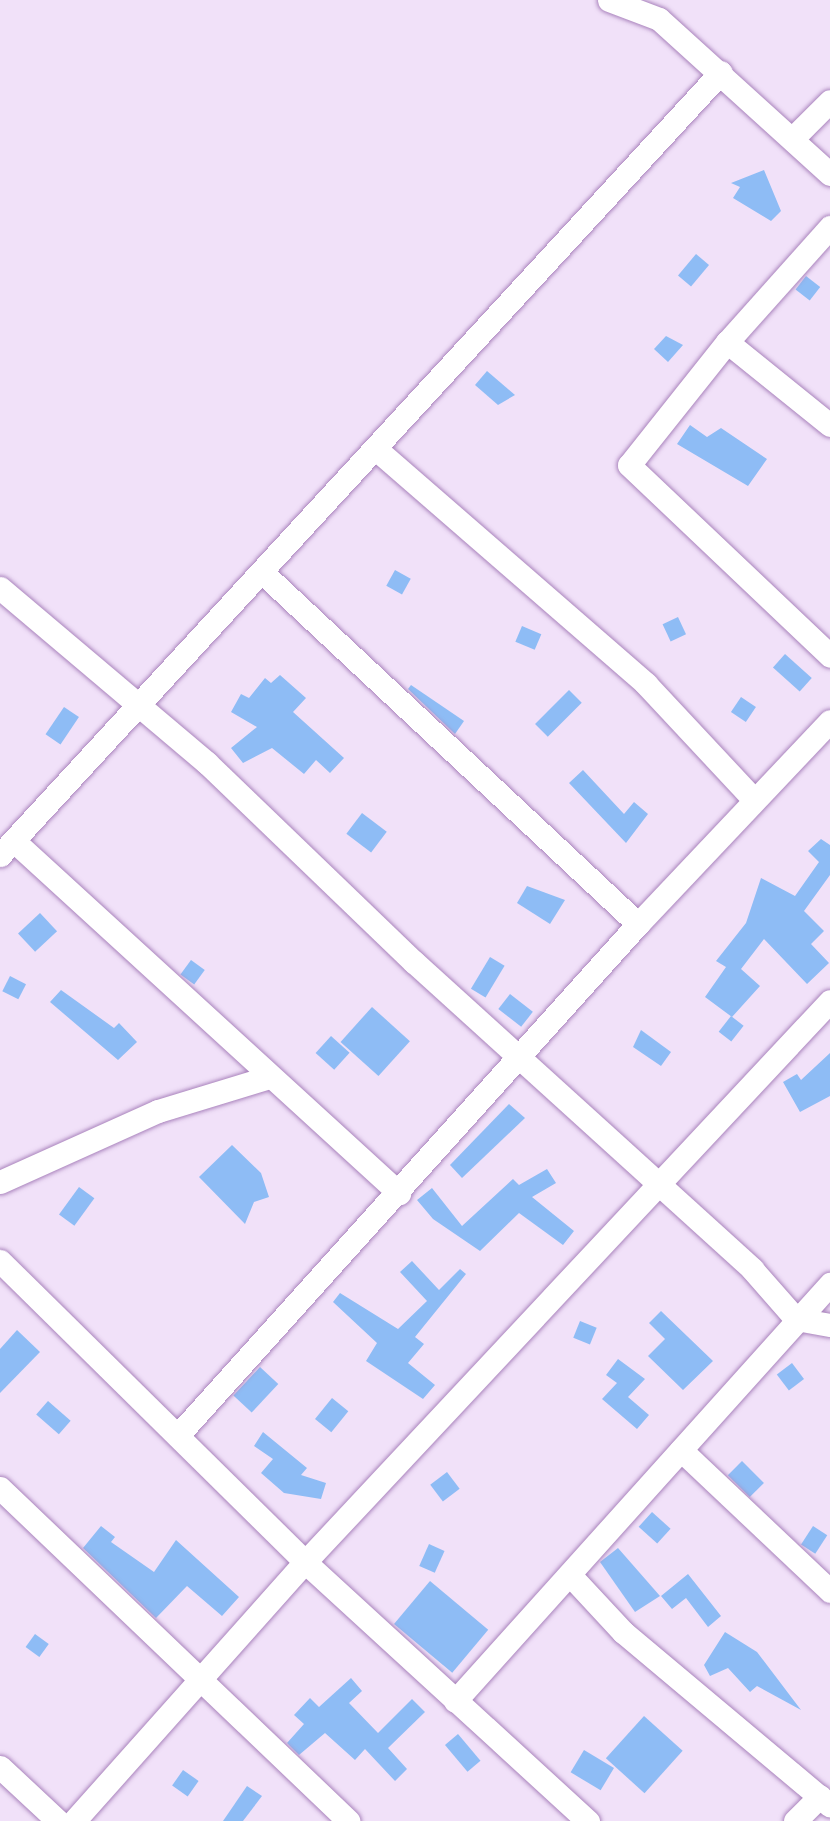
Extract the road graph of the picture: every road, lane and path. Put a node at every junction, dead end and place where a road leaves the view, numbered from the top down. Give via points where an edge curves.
1 (608, 0) edge
2 (721, 72) junction
3 (830, 101) edge
4 (795, 136) junction
5 (830, 174) edge
6 (830, 228) edge
7 (727, 342) junction
8 (830, 425) edge
9 (376, 449) junction
10 (263, 573) junction
11 (1, 589) edge
12 (830, 656) edge
13 (139, 704) junction
14 (830, 721) edge
15 (754, 800) junction
16 (7, 848) edge
17 (638, 924) junction
18 (830, 1000) edge
19 (520, 1060) junction
20 (266, 1078) junction
21 (0, 1182) edge
22 (657, 1186) junction
23 (399, 1193) junction
24 (0, 1261) edge
25 (830, 1284) edge
26 (796, 1319) junction
27 (830, 1325) edge
28 (178, 1435) junction
29 (681, 1450) junction
30 (0, 1488) edge
31 (304, 1562) junction
32 (570, 1575) junction
33 (830, 1591) edge
34 (199, 1681) junction
35 (455, 1701) junction
36 (0, 1767) edge
37 (825, 1801) edge
38 (58, 1821) edge
39 (74, 1821) edge
40 (348, 1821) edge
41 (588, 1821) edge
42 (796, 1821) edge

1 - 2 street via 659,19
2 - 4 street
2 - 9 street
3 - 4 street
4 - 5 street
6 - 7 street
7 - 8 street
7 - 12 street via 631,458 631,471
9 - 10 street
9 - 15 street via 646,684
10 - 13 street
10 - 17 street
11 - 13 street
13 - 16 street
13 - 19 street
14 - 15 street
15 - 17 street
16 - 20 street
17 - 19 street
18 - 22 street
19 - 22 street
19 - 23 street
20 - 21 street via 158,1111
20 - 23 street
22 - 26 street via 752,1269
22 - 31 street
23 - 28 street
24 - 28 street
25 - 26 street
26 - 27 street
26 - 29 street
28 - 31 street
29 - 32 street
29 - 33 street
30 - 34 street
31 - 34 street
31 - 35 street
32 - 35 street
32 - 37 street via 623,1632
34 - 39 street
34 - 40 street
35 - 41 street
36 - 38 street
37 - 42 street

